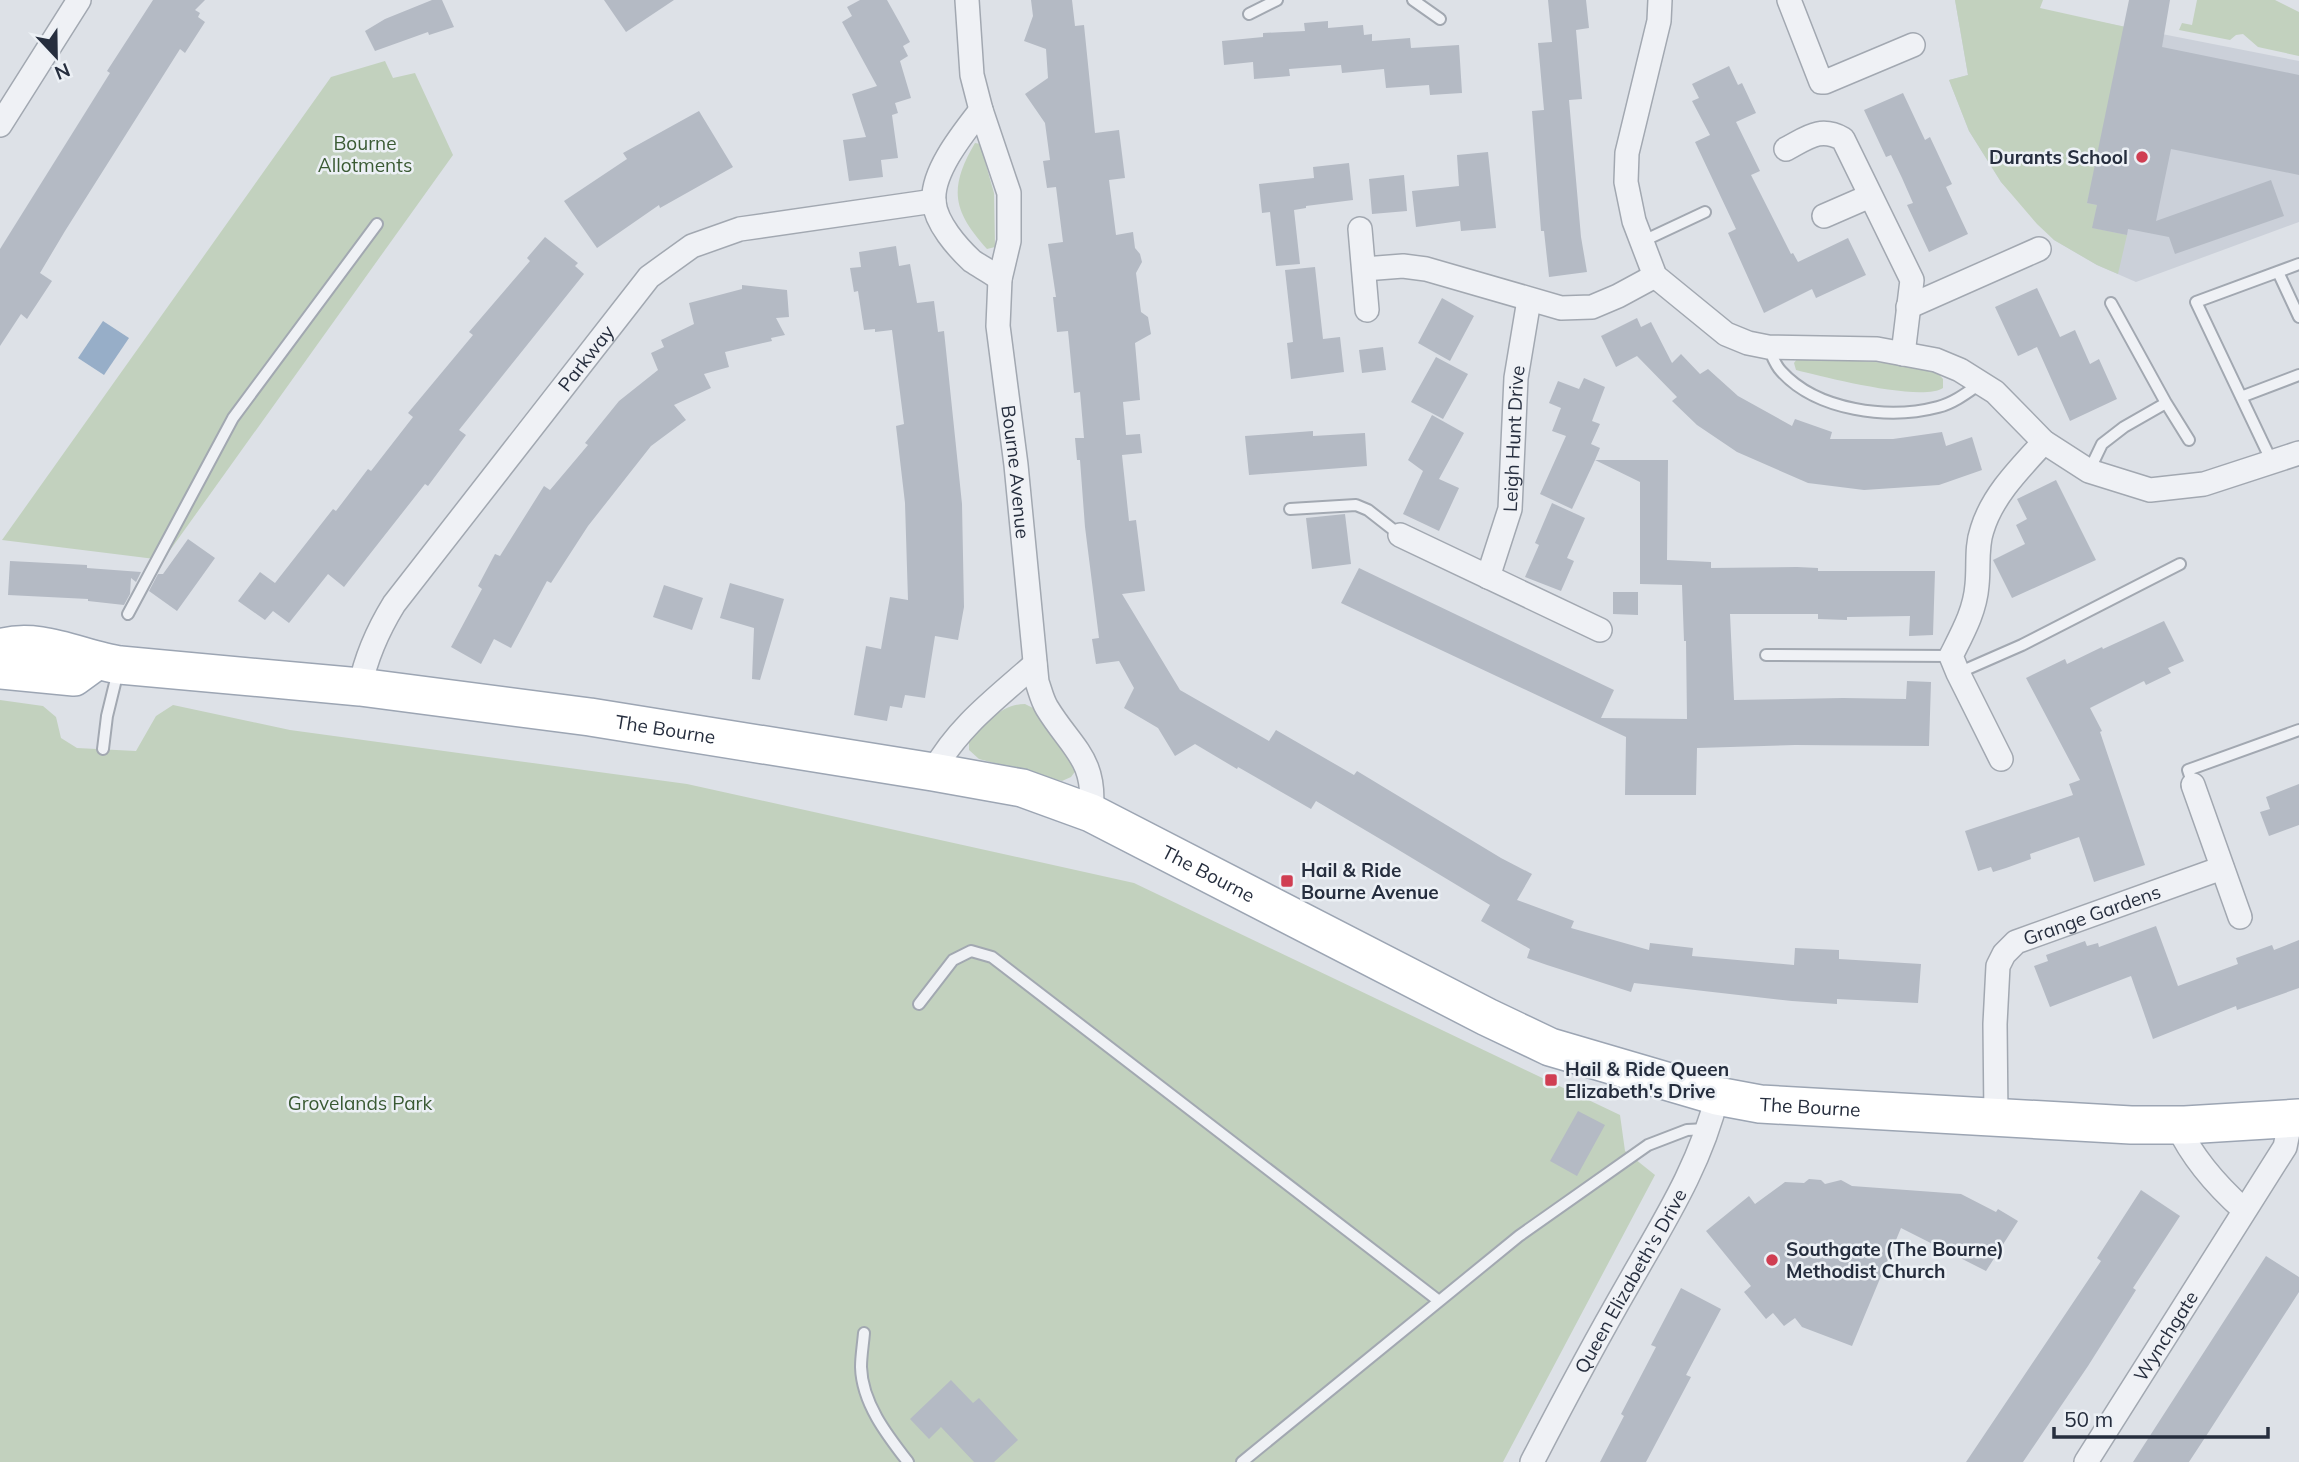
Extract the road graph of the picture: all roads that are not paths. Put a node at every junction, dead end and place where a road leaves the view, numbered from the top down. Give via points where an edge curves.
1 (79, 0) edge
2 (967, 0) edge
3 (1277, 0) edge
4 (1413, 0) edge
5 (1660, 0) edge
6 (1789, 0) edge
7 (1249, 14) dead end
8 (1440, 19) dead end
9 (1913, 44) dead end
10 (981, 110) junction
11 (0, 125) edge
12 (1786, 149) dead end
13 (1870, 196) junction
14 (934, 201) junction
15 (1705, 212) dead end
16 (1824, 216) dead end
17 (377, 224) dead end
18 (1360, 229) dead end
19 (1642, 242) junction
20 (2039, 249) dead end
21 (2299, 264) edge
22 (1364, 269) junction
23 (2278, 272) junction
24 (1655, 276) junction
25 (1000, 279) junction
26 (1529, 300) junction
27 (2112, 303) dead end
28 (1909, 307) junction
29 (1367, 310) dead end
30 (2299, 317) edge
31 (1768, 348) junction
32 (1903, 354) junction
33 (2299, 375) edge
34 (1980, 383) junction
35 (2241, 397) junction
36 (2166, 403) junction
37 (2189, 440) dead end
38 (2044, 442) junction
39 (2299, 453) edge
40 (2272, 462) junction
41 (2089, 471) junction
42 (1290, 509) dead end
43 (1400, 535) joint
44 (2180, 564) dead end
45 (1488, 577) junction
46 (128, 614) dead end
47 (1600, 631) dead end
48 (0, 648) edge
49 (1766, 655) dead end
50 (108, 663) junction
51 (1035, 664) junction
52 (1954, 665) junction
53 (0, 670) edge
54 (360, 687) junction
55 (2299, 730) edge
56 (103, 749) dead end
57 (2001, 759) dead end
58 (933, 772) junction
59 (2193, 785) joint
60 (1091, 813) junction
61 (2222, 868) junction
62 (2239, 917) dead end
63 (919, 1003) dead end
64 (1713, 1112) junction
65 (1996, 1117) junction
66 (2295, 1118) edge
67 (2177, 1125) junction
68 (2244, 1210) junction
69 (1439, 1301) junction
70 (864, 1334) dead end
71 (908, 1462) edge
72 (1242, 1462) edge
73 (1532, 1462) edge
74 (2086, 1462) edge

1 - 11 street
2 - 10 street, Bourne Avenue via 972,75
3 - 7 lane
4 - 8 lane
5 - 19 street via 1659,22 1627,153 1626,182
6 - 9 street via 1821,82
10 - 14 street via 944,164
10 - 25 street, Bourne Avenue via 1009,193 1009,241
12 - 13 street via 1831,132 1843,139
13 - 16 street
13 - 28 street via 1912,280
14 - 25 street via 954,242
14 - 54 street, Parkway via 740,229 692,247 649,277 394,604 380,627
15 - 19 lane
17 - 46 lane via 233,418
18 - 22 street
19 - 24 street
20 - 28 street
21 - 23 lane
22 - 26 street via 1426,269
22 - 29 street
23 - 30 lane
23 - 35 lane via 2196,302
24 - 26 street via 1592,307 1561,308
24 - 31 street via 1726,334
25 - 51 street, Bourne Avenue via 998,327
26 - 45 street, Leigh Hunt Drive via 1516,378 1510,509
27 - 36 lane
28 - 32 street
31 - 32 street via 1877,349
31 - 34 lane via 1779,369 1794,383 1816,396 1868,410 1940,407
32 - 34 street via 1936,360
33 - 35 lane
34 - 38 street via 1995,392
35 - 40 lane
36 - 37 lane
36 - 41 lane via 2102,444
38 - 41 street
38 - 52 street via 1991,506 1981,533 1972,614
39 - 40 street
40 - 41 street via 2204,484 2163,489
42 - 43 lane via 1356,505
43 - 45 street
44 - 52 lane via 2022,645
45 - 47 street
48 - 50 main road, The Bourne via 13,644 75,651
49 - 52 lane
50 - 53 main road via 74,677
50 - 54 main road, The Bourne
50 - 56 lane
51 - 58 street via 954,738
51 - 60 street, Bourne Avenue via 1045,706 1072,739 1090,775
52 - 57 street
54 - 58 main road, The Bourne via 590,717
55 - 59 lane via 2188,770
58 - 60 main road, The Bourne via 1022,788
59 - 61 street
60 - 64 main road, The Bourne via 1487,1017
61 - 62 street
61 - 65 street, Grange Gardens via 2016,942 2004,954 1997,979
63 - 69 lane via 953,960 971,951 992,957
64 - 65 main road, The Bourne via 1760,1104
64 - 69 lane via 1648,1145 1519,1236
64 - 73 street, Queen Elizabeth's Drive via 1680,1193
65 - 67 main road, The Bourne
66 - 67 main road, The Bourne
66 - 68 street, Wynchgate via 2285,1147
67 - 68 street via 2223,1191
68 - 74 street, Wynchgate
69 - 72 lane
70 - 71 lane via 861,1370 870,1404

